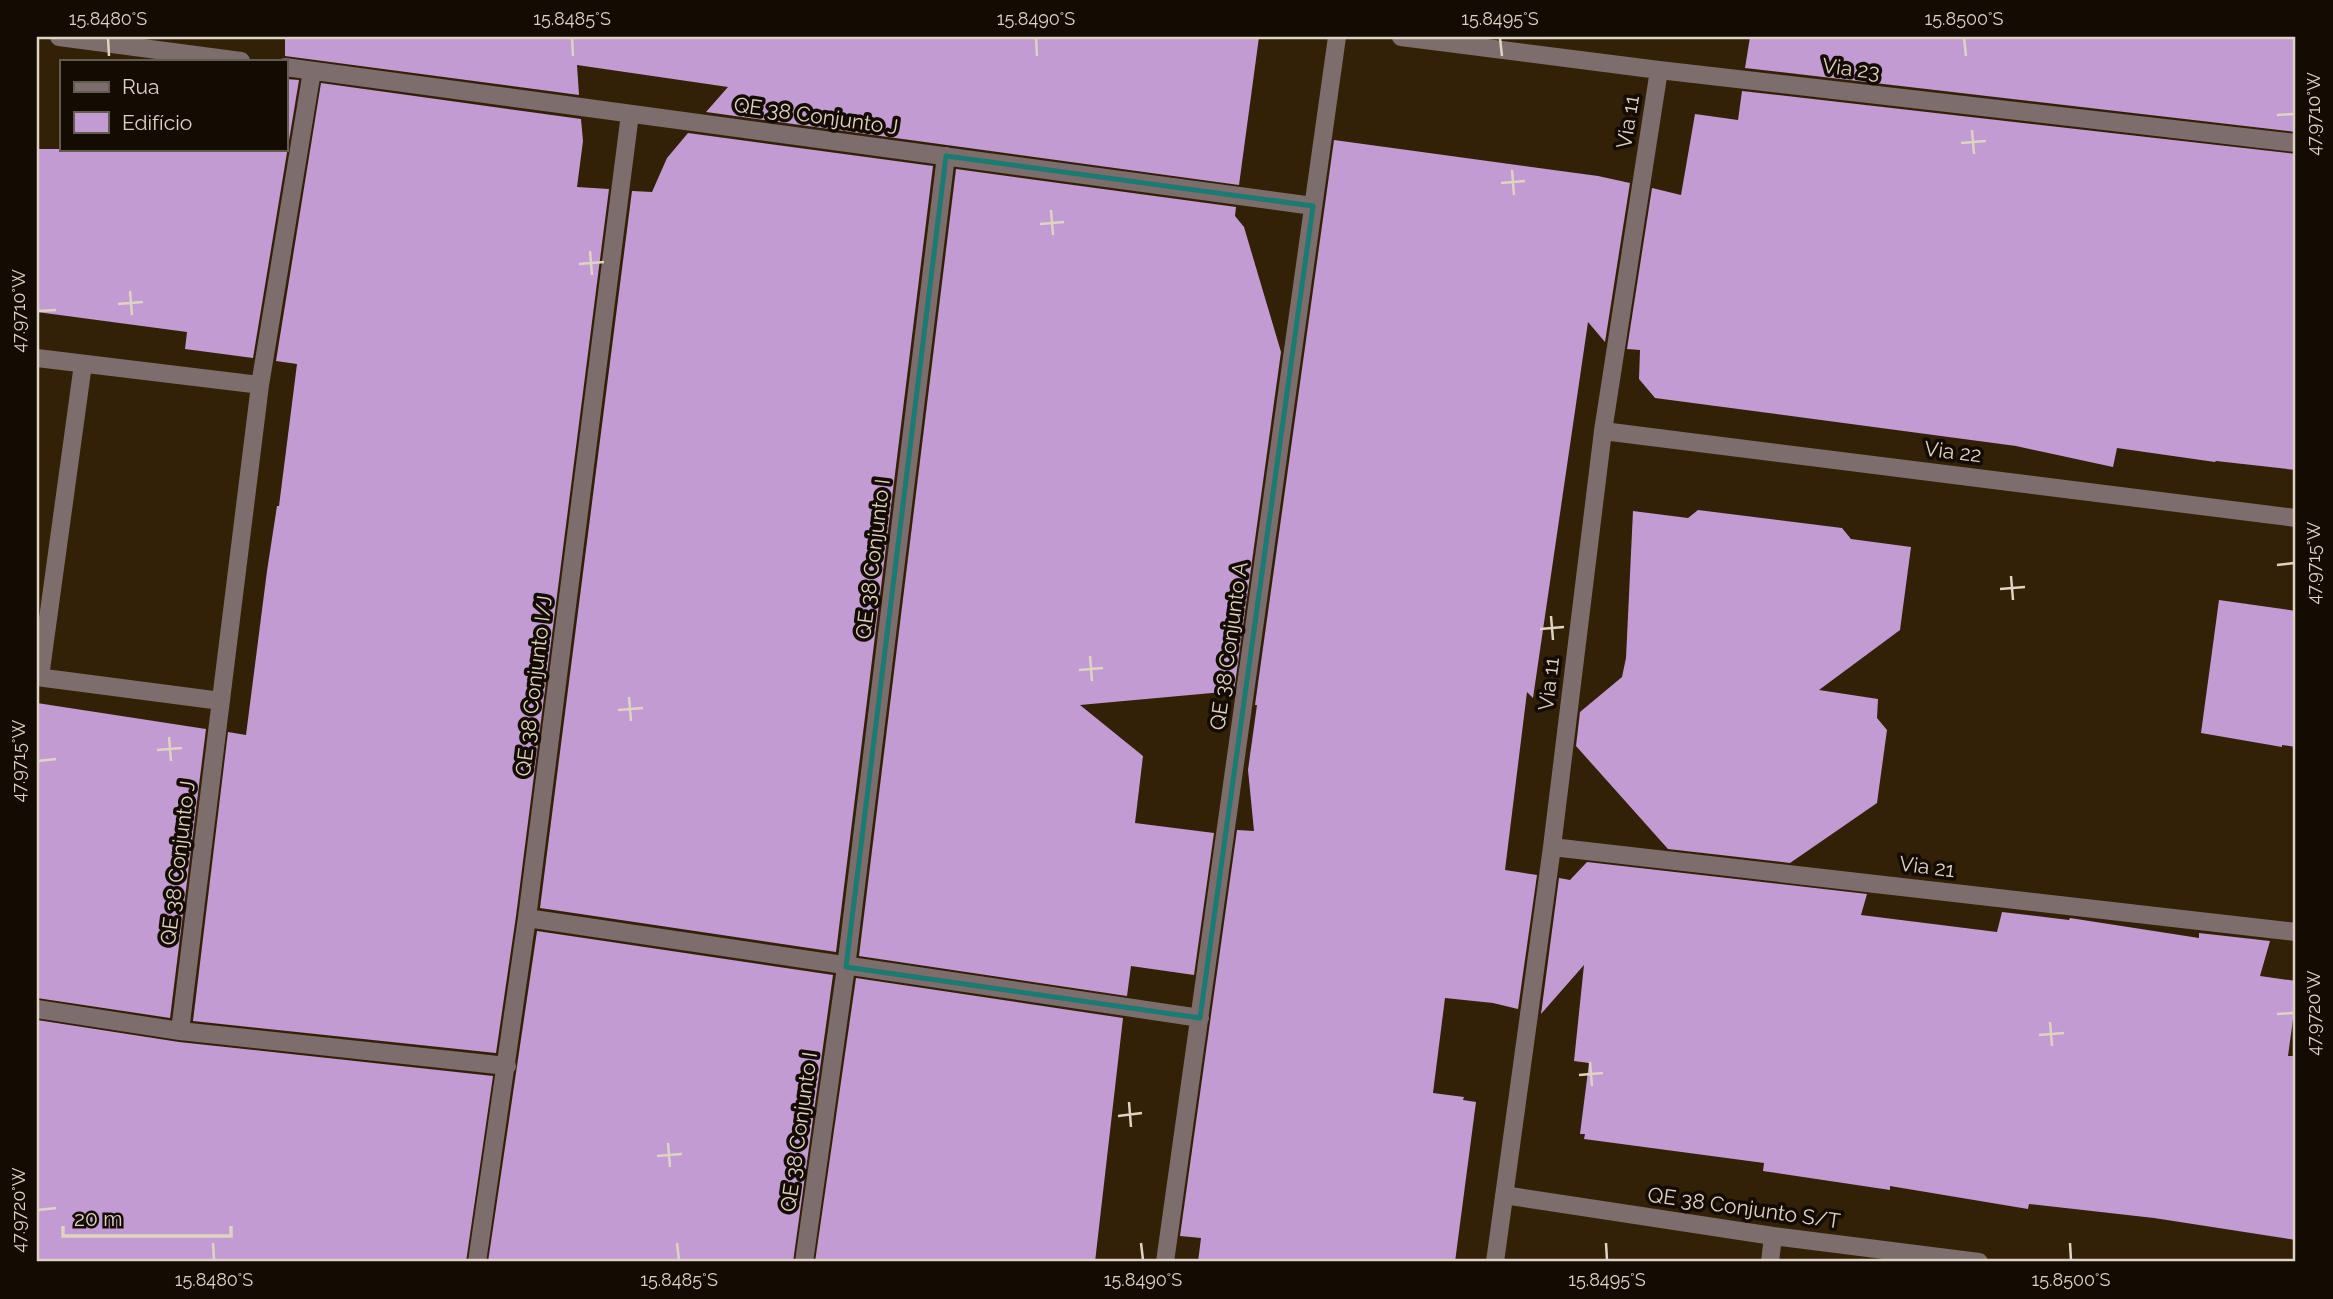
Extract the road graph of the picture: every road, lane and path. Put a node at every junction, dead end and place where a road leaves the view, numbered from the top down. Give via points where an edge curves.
1 (59, 37) edge
2 (1337, 37) edge
3 (1401, 37) edge
4 (233, 60) edge
5 (287, 67) edge
6 (1659, 70) junction
7 (312, 71) junction
8 (630, 114) junction
9 (2296, 143) edge
10 (946, 156) junction
11 (1313, 206) junction
12 (37, 358) edge
13 (83, 364) junction
14 (260, 385) junction
15 (1603, 431) junction
16 (2296, 518) edge
17 (38, 677) edge
18 (221, 701) junction
19 (1552, 848) junction
20 (527, 918) junction
21 (2296, 932) edge
22 (846, 967) junction
23 (37, 1009) edge
24 (1200, 1018) junction
25 (180, 1031) junction
26 (506, 1066) junction
27 (1504, 1195) junction
28 (1773, 1236) junction
29 (477, 1262) edge
30 (804, 1262) edge
31 (1165, 1262) edge
32 (1495, 1262) edge
33 (1769, 1262) edge
34 (1979, 1262) edge

1 - 4 street
2 - 11 street, QE 38 Conjunto A
3 - 6 street, Via 23
5 - 7 street, QE 38 Conjunto J
6 - 9 street, Via 23
6 - 15 street, Via 11
7 - 8 street, QE 38 Conjunto J
7 - 14 street, QE 38 Conjunto J
8 - 10 street, QE 38 Conjunto J
8 - 20 street, QE 38 Conjunto I/J
10 - 11 street, QE 38 Conjunto J
10 - 22 street, QE 38 Conjunto I
11 - 24 street, QE 38 Conjunto A
12 - 13 street
13 - 14 street
13 - 17 street
14 - 18 street, QE 38 Conjunto J
15 - 16 street, Via 22
15 - 19 street, Via 11
17 - 18 street
18 - 25 street, QE 38 Conjunto J
19 - 21 street, Via 21
19 - 27 street, Via 11
20 - 22 street
20 - 26 street, QE 38 Conjunto I/J
22 - 24 street
22 - 30 street, QE 38 Conjunto I
23 - 25 street
24 - 31 street, QE 38 Conjunto A
25 - 26 street
26 - 29 street, QE 38 Conjunto I/J
27 - 28 street, QE 38 Conjunto S/T
27 - 32 street, Via 11
28 - 33 street
28 - 34 street, QE 38 Conjunto S/T

